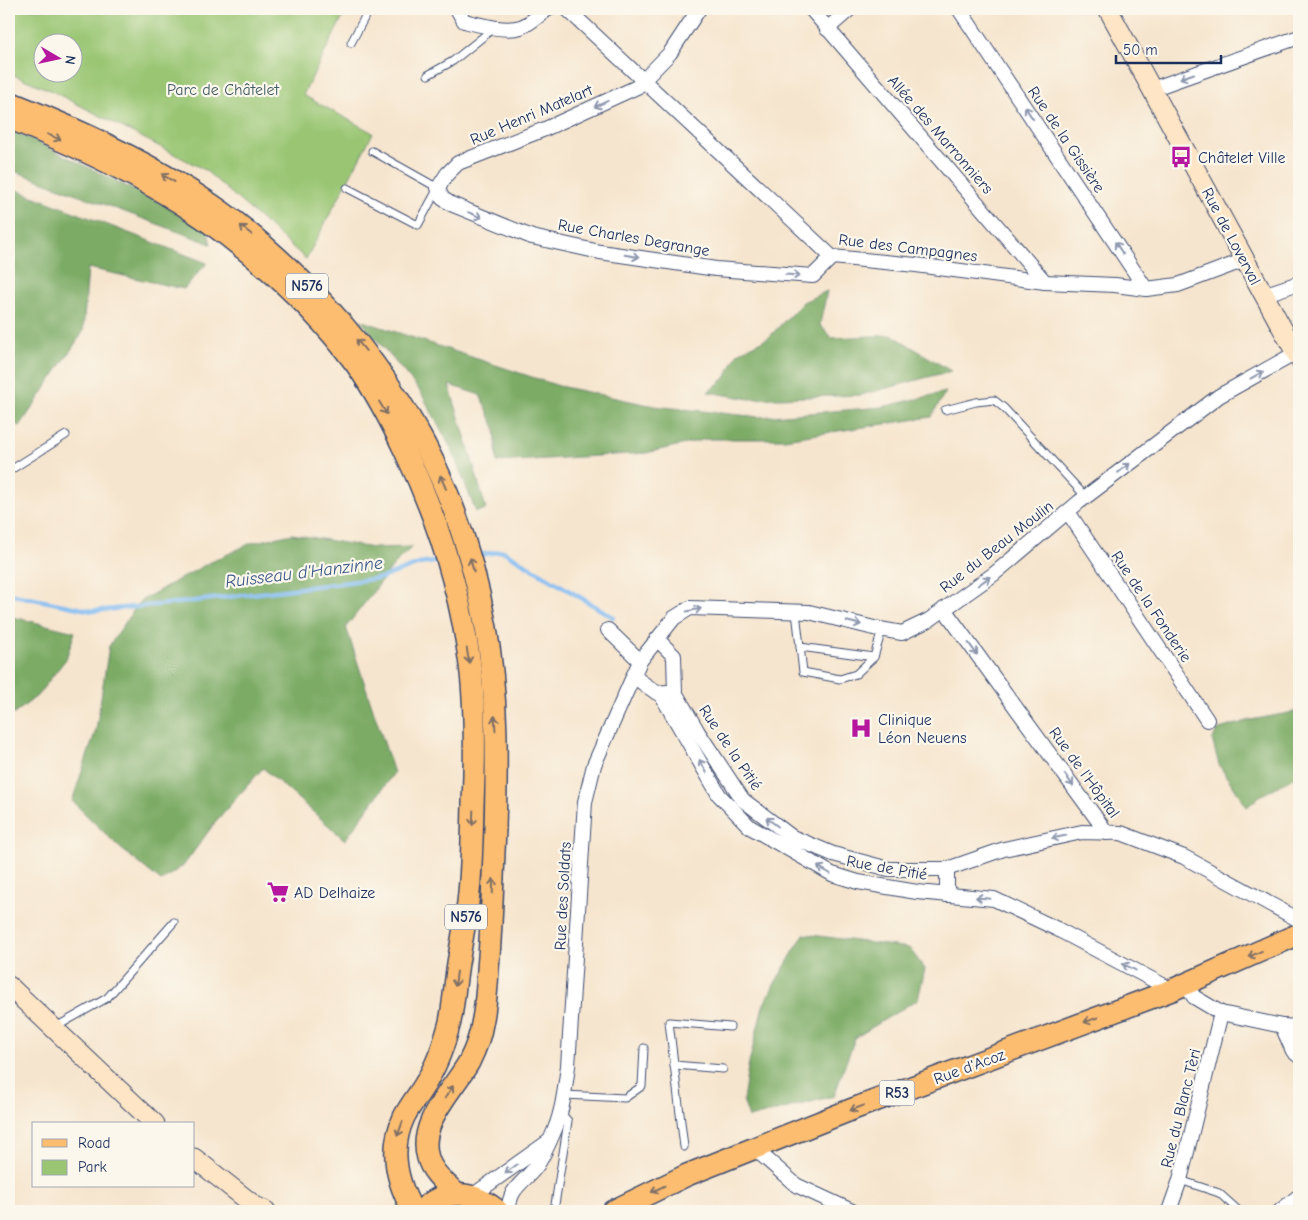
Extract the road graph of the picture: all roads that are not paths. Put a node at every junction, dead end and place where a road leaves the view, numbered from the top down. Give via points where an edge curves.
1 (369, 9) edge
2 (457, 9) edge
3 (548, 9) edge
4 (568, 9) edge
5 (699, 9) edge
6 (811, 9) edge
7 (850, 9) edge
8 (960, 9) edge
9 (1108, 9) edge
10 (494, 28) junction
11 (828, 29) junction
12 (1299, 37) edge
13 (351, 43) dead end
14 (428, 75) dead end
15 (644, 81) junction
16 (1152, 89) junction
17 (9, 102) edge
18 (9, 118) edge
19 (372, 151) dead end
20 (347, 188) dead end
21 (438, 188) junction
22 (206, 210) junction
23 (832, 257) junction
24 (1245, 260) junction
25 (1045, 282) junction
26 (1299, 283) edge
27 (1146, 289) junction
28 (1263, 295) junction
29 (1298, 356) edge
30 (945, 410) dead end
31 (66, 435) dead end
32 (9, 471) edge
33 (1086, 497) junction
34 (1068, 512) junction
35 (944, 609) junction
36 (796, 612) junction
37 (608, 630) dead end
38 (882, 630) junction
39 (657, 639) junction
40 (800, 647) junction
41 (874, 657) junction
42 (640, 660) junction
43 (633, 676) junction
44 (675, 692) junction
45 (660, 693) junction
46 (1207, 720) dead end
47 (1108, 833) junction
48 (947, 869) junction
49 (947, 895) junction
50 (1299, 920) edge
51 (174, 922) dead end
52 (1299, 934) edge
53 (9, 986) edge
54 (1179, 987) junction
55 (1221, 1013) junction
56 (1282, 1026) junction
57 (730, 1027) dead end
58 (1299, 1027) edge
59 (53, 1029) junction
60 (644, 1048) dead end
61 (1299, 1056) edge
62 (674, 1065) junction
63 (723, 1069) dead end
64 (564, 1095) junction
65 (561, 1113) junction
66 (153, 1122) edge
67 (549, 1142) junction
68 (684, 1147) dead end
69 (754, 1148) junction
70 (195, 1159) edge
71 (1180, 1180) junction
72 (464, 1195) junction
73 (1299, 1196) edge
74 (266, 1211) edge
75 (412, 1211) edge
76 (421, 1211) edge
77 (498, 1211) edge
78 (509, 1211) edge
79 (554, 1211) edge
80 (612, 1211) edge
81 (852, 1211) edge
82 (1169, 1211) edge
83 (1239, 1211) edge
84 (1280, 1211) edge

1 - 13 lane
2 - 10 street via 464,21
3 - 10 street via 519,27
4 - 15 street, Rue des Campagnes
5 - 15 street, Rue Henri Matelart via 670,54
6 - 11 street, Allée des Marronniers
7 - 11 street
27 -> 8 street, Rue de la Gissière
9 - 16 street, Rue de Loverval
10 - 14 lane via 452,61
11 - 25 street, Allée des Marronniers
12 -> 16 street
15 -> 21 street, Rue Henri Matelart via 546,129 458,163
15 - 23 street, Rue des Campagnes
16 - 24 street, Rue de Loverval
22 -> 17 main road, N576 via 131,156
18 -> 22 main road, N576
19 - 21 lane
20 - 21 lane via 418,225
21 -> 23 street, Rue Charles Degrange via 442,198 471,213 532,237 600,252 716,269 813,276
72 -> 22 main road, N576 via 435,1172 428,1159 426,1143 428,1129 471,1058 486,1000 493,886 496,733 490,658 472,562 418,431 363,347 296,274 246,230
22 -> 75 main road, N576 via 313,313 357,366 389,418 430,505 460,608 470,668 474,734 470,875 453,1005 445,1039 429,1078 405,1116 396,1138 397,1173
23 - 25 street, Rue des Campagnes via 916,264
24 - 27 street, Rue des Campagnes via 1178,285
24 - 28 street, Rue de Loverval
25 - 27 street, Rue des Campagnes
26 - 28 street
28 - 29 street, Rue de Loverval
33 -> 29 street, Rue du Beau Moulin via 1218,396
30 - 33 lane via 994,400
31 - 32 lane
33 - 34 street, Rue du Beau Moulin
35 -> 34 street, Rue du Beau Moulin via 994,574
34 - 46 street, Rue de la Fonderie
35 - 38 street, Rue du Beau Moulin via 902,633
35 -> 47 street, Rue de l'Hôpital
36 -> 38 street, Rue du Beau Moulin via 809,612
39 -> 36 street, Rue du Beau Moulin via 674,618 690,608
36 - 40 lane
37 - 42 street
38 - 41 lane
39 - 42 street, Rue du Beau Moulin
39 - 44 street, Rue de la Pitié via 674,656
40 - 41 lane
40 - 41 lane via 803,672 840,679 856,674
42 - 43 street, Rue des Soldats
43 - 45 street
43 - 64 street, Rue des Soldats via 594,765 585,802
44 - 45 street
48 -> 44 street, Rue de la Pitié via 889,869 833,854 792,837 743,800
49 -> 45 street, Rue de Pitié via 858,882 832,874 750,827 719,795
47 -> 48 street, Rue de la Pitié via 1082,832 1004,849
47 - 50 street, Rue de l'Hôpital via 1121,833 1184,857
48 - 49 street
54 -> 49 street, Rue de Pitié via 994,899
51 - 59 lane via 107,998
52 -> 54 main road, Rue d'Acoz / R53
53 - 59 street
54 - 55 street, Rue de Pitié
54 -> 69 main road, Rue d'Acoz / R53
55 - 56 street, Rue de Pitié
55 - 71 street, Rue du Blanc Tèri
56 - 58 street, Rue de Pitié
56 - 61 street via 1293,1051
57 - 62 lane via 669,1022
59 - 66 street
60 - 64 lane via 642,1086 625,1098
62 - 63 lane
62 - 68 lane
64 - 65 street, Rue des Soldats
65 - 67 street, Rue des Soldats
65 - 79 lane via 568,1121
67 -> 72 street
67 - 78 street, Rue des Soldats via 537,1165 513,1192
69 -> 80 main road, Rue d'Acoz / R53 via 687,1173
69 - 81 street via 796,1185
70 - 74 street
71 - 82 street, Rue du Blanc Tèri
71 - 83 lane via 1219,1193
72 - 76 main road via 440,1198
72 - 77 main road via 487,1202
73 - 84 street

